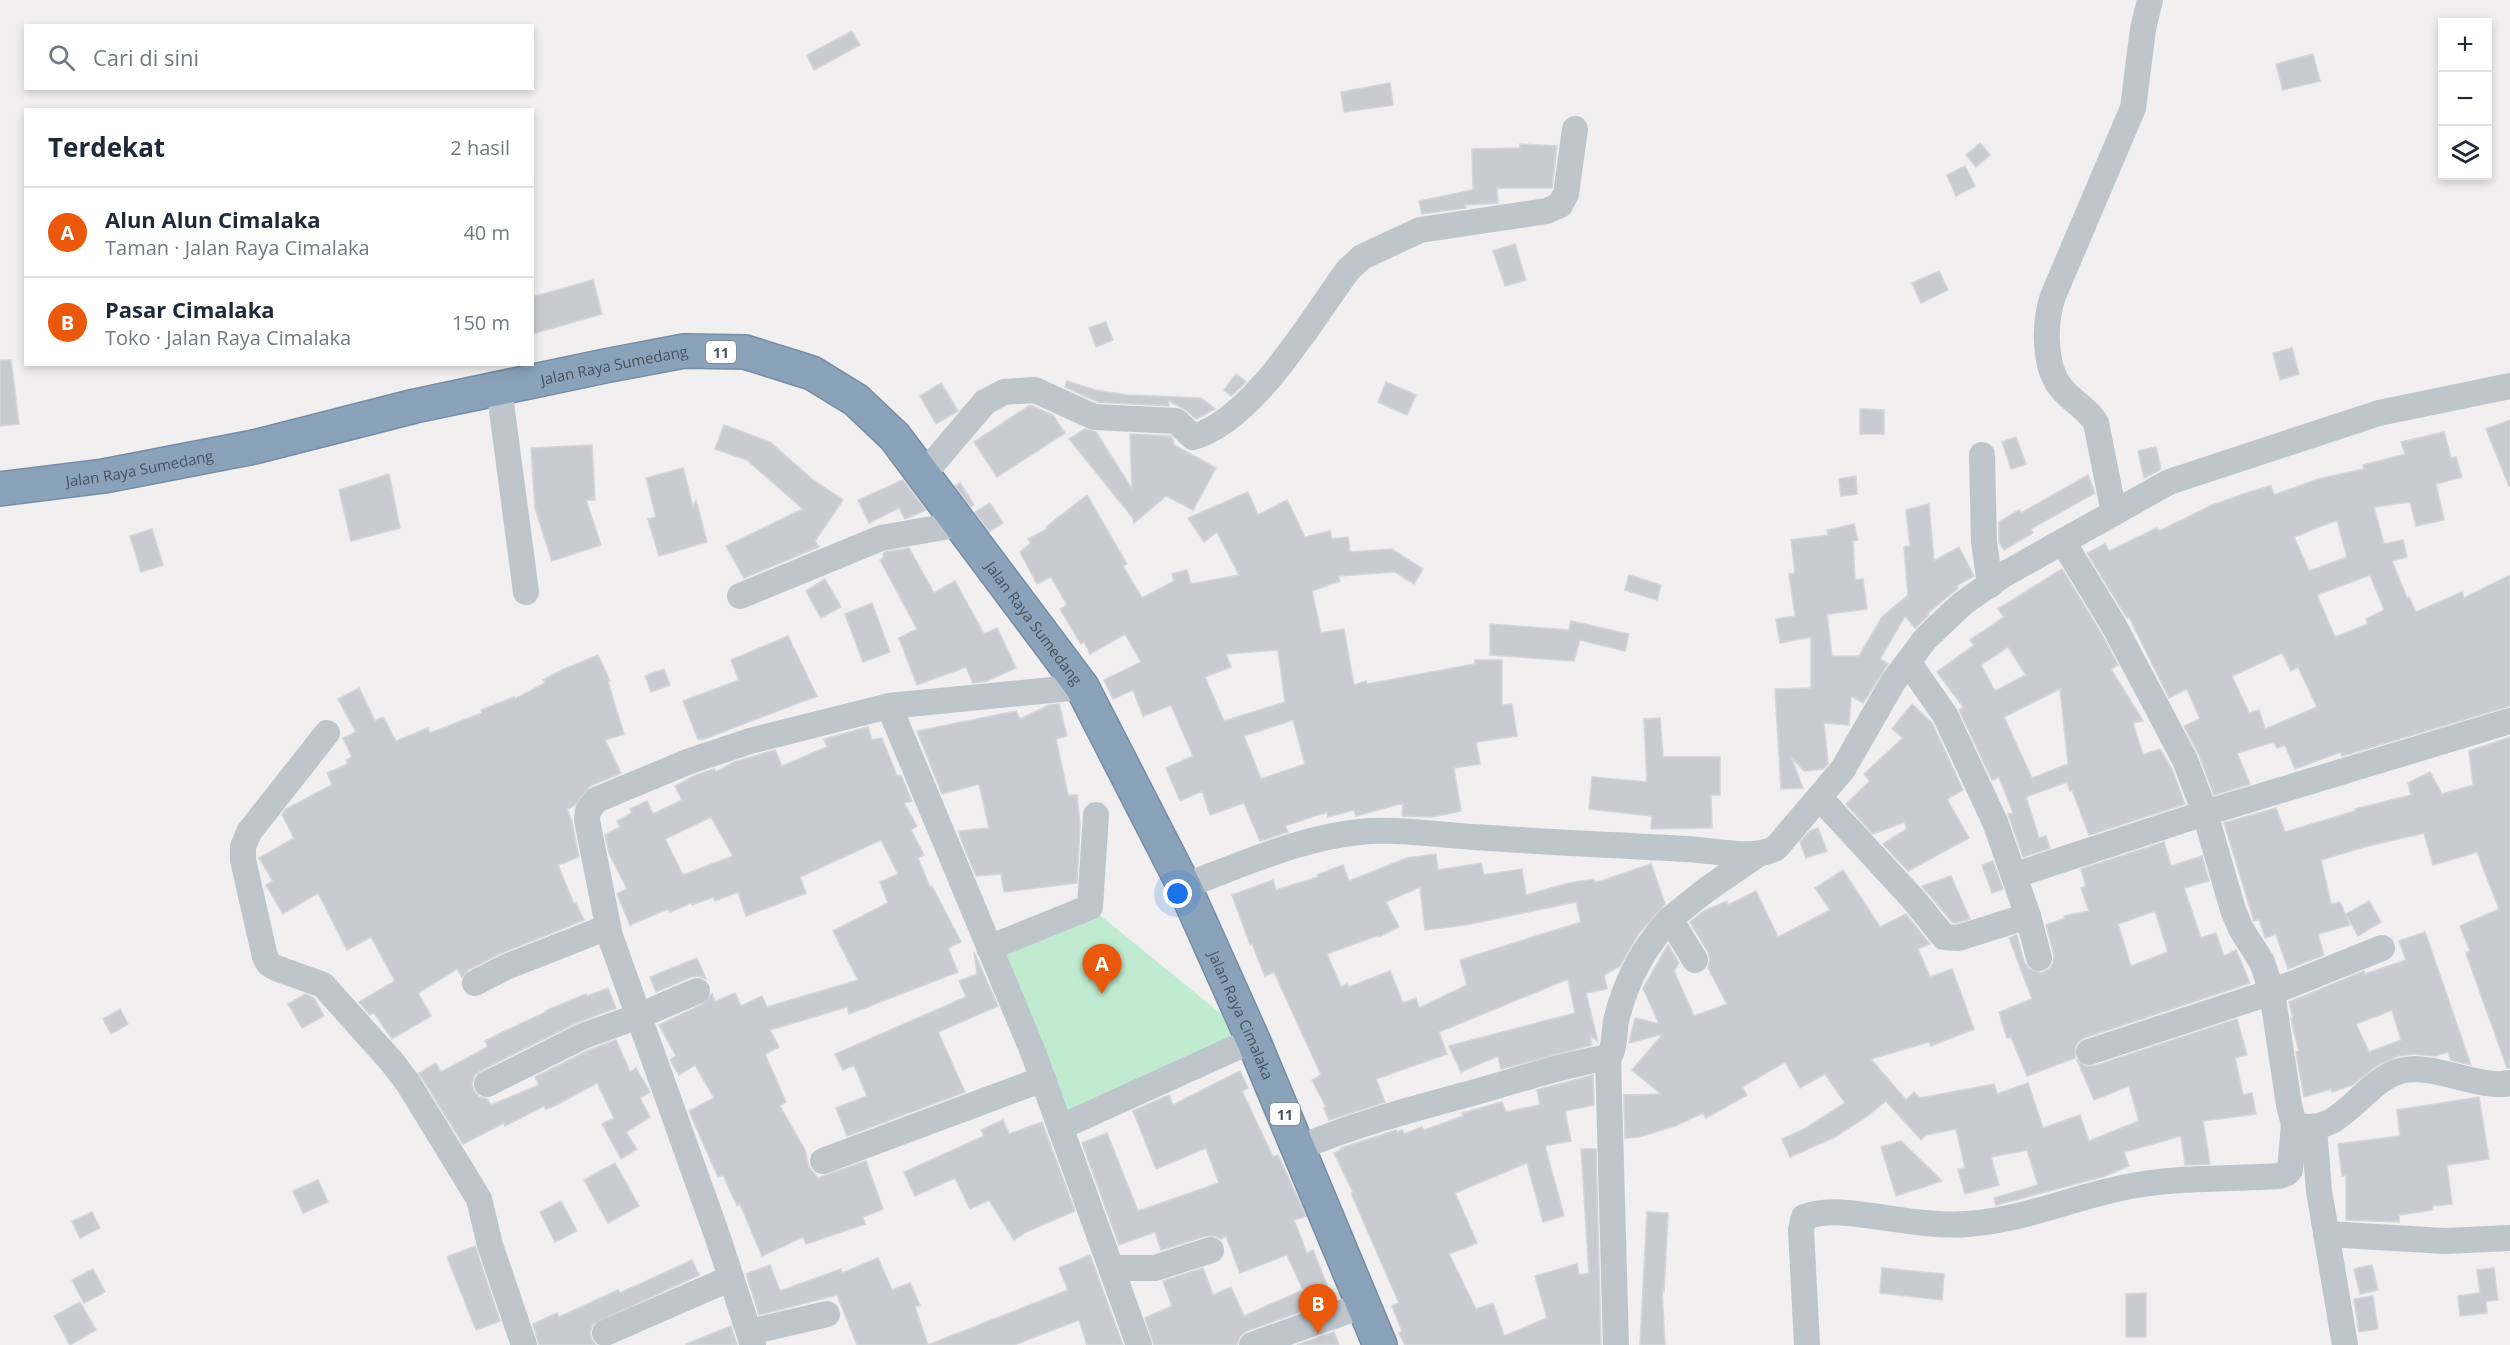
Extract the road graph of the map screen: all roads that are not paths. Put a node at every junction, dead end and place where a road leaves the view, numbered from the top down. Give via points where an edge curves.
1 (2150, 0) edge
2 (1575, 129) dead end
3 (2510, 387) edge
4 (499, 388) junction
5 (1982, 455) dead end
6 (923, 475) junction
7 (0, 489) edge
8 (2114, 513) junction
9 (961, 524) junction
10 (2063, 542) junction
11 (1990, 585) junction
12 (526, 592) dead end
13 (740, 596) dead end
14 (1908, 662) junction
15 (1082, 687) junction
16 (889, 706) junction
17 (2510, 721) edge
18 (327, 734) dead end
19 (1820, 798) junction
20 (2205, 813) junction
21 (1096, 815) dead end
22 (1745, 854) junction
23 (2015, 875) junction
24 (1184, 886) junction
25 (2028, 916) junction
26 (1670, 919) junction
27 (608, 927) junction
28 (989, 948) junction
29 (2382, 948) dead end
30 (2039, 958) dead end
31 (1695, 960) dead end
32 (475, 983) dead end
33 (697, 991) dead end
34 (2272, 993) junction
35 (639, 1016) junction
36 (1253, 1040) junction
37 (2089, 1052) dead end
38 (1602, 1058) junction
39 (1043, 1079) junction
40 (2510, 1083) edge
41 (487, 1084) dead end
42 (2304, 1126) junction
43 (1061, 1127) junction
44 (1299, 1148) junction
45 (823, 1161) dead end
46 (2326, 1234) junction
47 (2510, 1238) edge
48 (1211, 1250) dead end
49 (1113, 1268) junction
50 (731, 1278) junction
51 (1364, 1305) junction
52 (827, 1314) dead end
53 (605, 1333) dead end
54 (751, 1339) edge
55 (524, 1345) edge
56 (1139, 1345) edge
57 (1252, 1345) edge
58 (1380, 1345) edge
59 (1616, 1345) edge
60 (1807, 1345) edge
61 (2345, 1345) edge

1 - 8 street via 2133,108 2053,296 2045,337 2058,384 2096,423
2 - 6 street via 1566,194 1560,205 1547,211 1420,230 1362,256 1260,390 1212,430 1193,437 1176,421 1094,417 1035,390 1004,393 985,402
3 - 8 street via 2379,413 2169,482
4 - 6 highway, Jalan Raya Sumedang / 11 via 684,351 745,352 812,373 856,400 895,437
4 - 7 highway, Jalan Raya Sumedang / 11 via 254,447 104,476
4 - 12 street
5 - 11 street via 1984,542
6 - 9 highway, Jalan Raya Sumedang / 11
8 - 10 street
9 - 13 street via 881,538
9 - 15 highway, Jalan Raya Sumedang / 11
10 - 11 street
10 - 20 street via 2113,624 2185,759
11 - 14 street via 1962,604
14 - 19 street via 1843,768
14 - 23 street via 1945,715
15 - 16 street
15 - 24 highway, Jalan Raya Sumedang / 11
16 - 27 street via 750,741 596,800 587,820
16 - 28 street
17 - 20 street
18 - 55 street via 249,832 243,847 265,957 276,968 323,985 408,1083 479,1199 490,1245
19 - 22 street via 1776,848 1767,854
19 - 25 street via 1944,937 1958,938
20 - 23 street
20 - 34 street via 2233,910 2262,962
21 - 28 street via 1090,907
22 - 24 street via 1407,830 1369,831 1295,846
22 - 26 street
23 - 25 street
24 - 36 highway, Jalan Raya Cimalaka / 11
25 - 30 street
26 - 31 street
26 - 38 street via 1631,975 1612,1053
27 - 32 street
27 - 35 street
28 - 39 street
29 - 34 street
33 - 35 street
34 - 37 street
34 - 42 street via 2289,1105
35 - 41 street via 583,1036
35 - 50 street
36 - 43 street
36 - 44 highway, Jalan Raya Cimalaka / 11
38 - 44 street via 1367,1122
38 - 59 street
39 - 43 street
39 - 45 street
40 - 42 street via 2399,1071 2327,1125
42 - 46 street
42 - 60 street via 2290,1170 2279,1176 2188,1178 2137,1185 1997,1221 1965,1224 1920,1223 1839,1212 1804,1217 1801,1230
43 - 49 street
44 - 51 highway, Jalan Raya Cimalaka / 11
46 - 47 street via 2445,1241
46 - 61 street
48 - 49 street via 1155,1268
49 - 56 street
50 - 53 street
50 - 54 street
51 - 57 street
51 - 58 highway, Jalan Raya Cimalaka / 11
52 - 54 street

